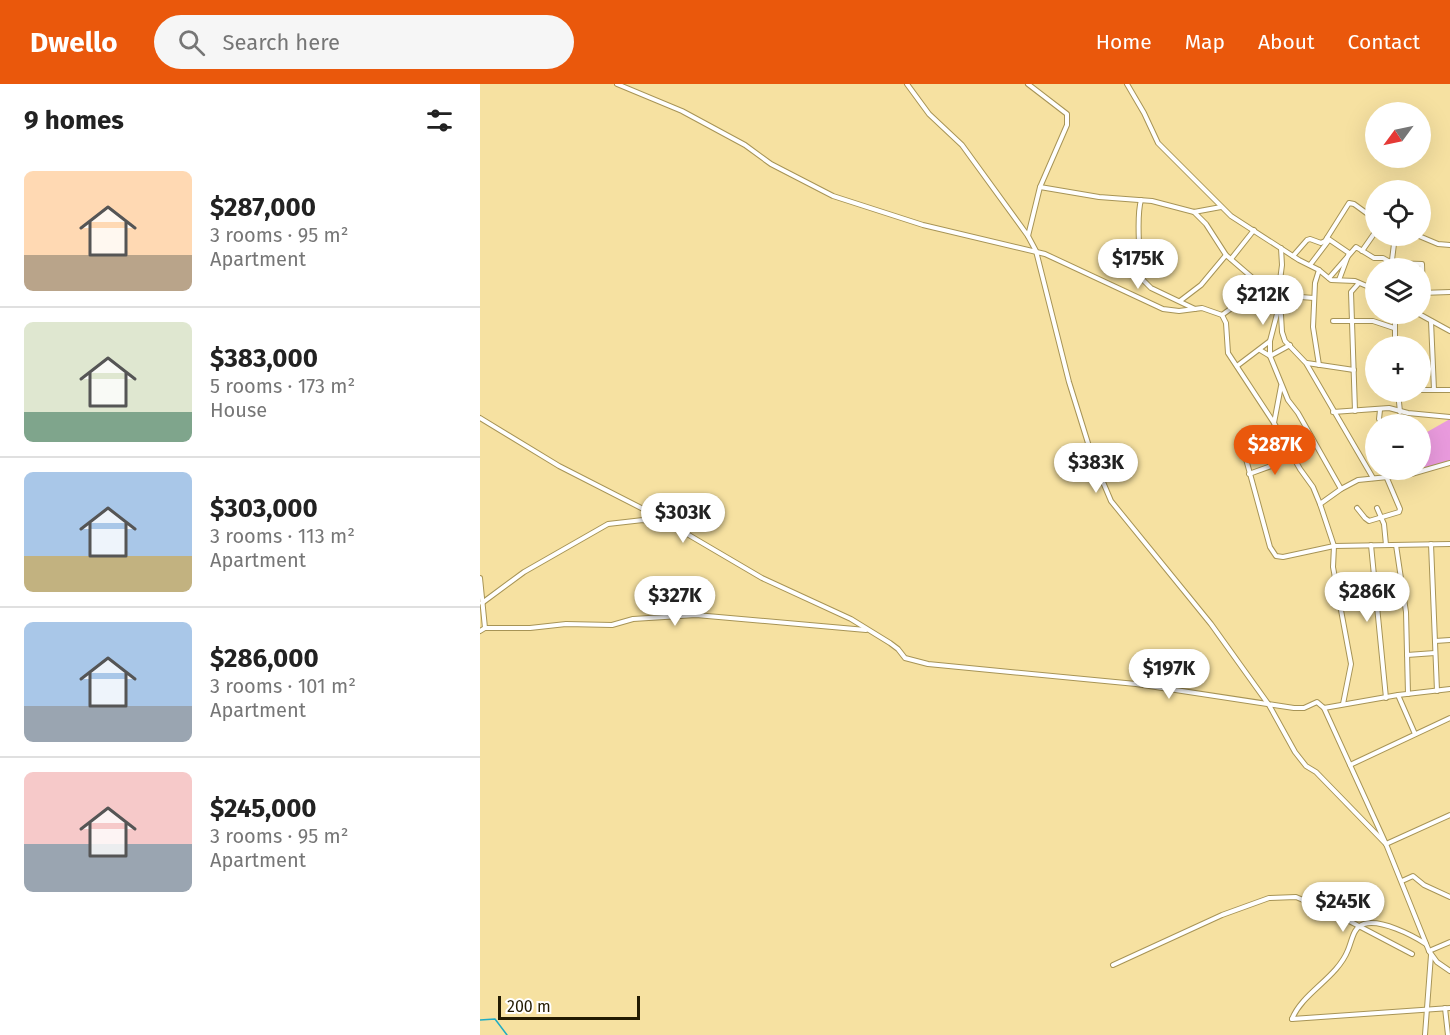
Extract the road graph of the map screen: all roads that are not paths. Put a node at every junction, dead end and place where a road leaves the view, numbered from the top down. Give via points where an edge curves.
1 (617, 84) edge
2 (907, 84) edge
3 (1028, 84) edge
4 (1127, 84) edge
5 (1040, 187) junction
6 (1142, 200) junction
7 (1221, 207) junction
8 (1194, 212) junction
9 (1365, 212) edge
10 (1254, 230) junction
11 (1028, 236) junction
12 (1328, 239) junction
13 (1431, 241) edge
14 (1450, 245) edge
15 (1366, 246) edge
16 (1281, 248) junction
17 (1036, 251) junction
18 (1362, 251) junction
19 (1349, 253) junction
20 (1226, 255) junction
21 (1293, 256) junction
22 (1374, 258) edge
23 (1231, 259) junction
24 (1310, 266) junction
25 (1319, 270) junction
26 (1329, 278) junction
27 (1339, 280) junction
28 (1359, 283) junction
29 (1365, 285) edge
30 (1263, 286) junction
31 (1450, 292) edge
32 (1431, 293) edge
33 (1278, 296) junction
34 (1272, 298) junction
35 (1314, 298) junction
36 (1180, 301) junction
37 (1196, 310) junction
38 (1278, 310) junction
39 (1222, 315) junction
40 (1352, 320) junction
41 (1333, 321) dead end
42 (1431, 321) joint
43 (1394, 324) edge
44 (1394, 328) junction
45 (1450, 331) edge
46 (1394, 336) edge
47 (1270, 341) junction
48 (1290, 345) junction
49 (1260, 350) junction
50 (1270, 356) junction
51 (1306, 363) junction
52 (1319, 365) junction
53 (1237, 366) junction
54 (1354, 370) junction
55 (1281, 386) junction
56 (1434, 390) joint
57 (1450, 390) edge
58 (1399, 402) edge
59 (1380, 410) junction
60 (1355, 411) junction
61 (1333, 412) junction
62 (1400, 412) junction
63 (1380, 414) edge
64 (1450, 417) edge
65 (480, 418) edge
66 (1274, 423) junction
67 (1279, 432) junction
68 (1291, 453) junction
69 (1450, 463) edge
70 (1365, 465) edge
71 (1431, 467) edge
72 (1249, 474) junction
73 (1365, 479) edge
74 (1388, 480) edge
75 (1341, 489) junction
76 (1320, 504) junction
77 (1357, 508) dead end
78 (1377, 508) dead end
79 (1382, 518) junction
80 (684, 532) junction
81 (1431, 544) junction
82 (1450, 544) edge
83 (1371, 545) junction
84 (1386, 545) junction
85 (1396, 545) junction
86 (1334, 546) junction
87 (480, 578) edge
88 (482, 603) junction
89 (485, 628) junction
90 (866, 630) junction
91 (480, 631) edge
92 (1450, 640) edge
93 (1435, 641) junction
94 (1435, 653) junction
95 (1407, 654) junction
96 (1450, 689) edge
97 (1437, 691) junction
98 (1408, 694) junction
99 (1398, 695) junction
100 (1386, 698) junction
101 (1342, 704) junction
102 (1269, 705) junction
103 (1324, 708) junction
104 (1450, 718) edge
105 (1415, 734) junction
106 (1350, 765) junction
107 (1450, 815) edge
108 (1386, 844) junction
109 (1402, 881) junction
110 (1450, 897) edge
111 (1359, 926) junction
112 (1450, 942) edge
113 (1426, 944) junction
114 (1430, 953) junction
115 (1412, 954) dead end
116 (1113, 965) dead end
117 (1450, 971) edge
118 (1448, 1008) edge
119 (1427, 1010) junction
120 (1425, 1035) edge
121 (1448, 1035) edge

1 - 17 street via 682,111 833,196 917,223
2 - 11 street via 929,114 962,145
3 - 5 street via 1067,114 1067,125
4 - 7 street via 1158,144
5 - 6 street
5 - 11 street
6 - 8 street
6 - 36 street via 1138,210 1138,275 1151,288
7 - 8 street
7 - 10 street
8 - 20 street
9 - 12 street via 1350,203
10 - 16 street
10 - 23 street
11 - 17 street
12 - 19 street
12 - 21 street via 1322,243 1307,240
12 - 24 street
13 - 14 street
15 - 18 street
16 - 21 street
16 - 33 street
17 - 37 street via 1156,307
17 - 102 street via 1092,456 1111,501 1211,624
18 - 19 street via 1356,247
18 - 22 street
19 - 26 street
19 - 27 street
20 - 23 street
20 - 36 street via 1201,285
21 - 24 street
23 - 30 street
24 - 25 street
25 - 26 street
25 - 35 street
26 - 27 street
27 - 28 street
28 - 29 street
28 - 40 street via 1351,292
30 - 34 street
30 - 39 street
31 - 32 street
33 - 34 street
33 - 35 street
34 - 38 street
35 - 52 street via 1313,327
36 - 37 street
37 - 39 street via 1202,308
38 - 47 street
38 - 48 street via 1285,341
39 - 53 street via 1228,353
40 - 41 street
40 - 44 street
40 - 54 street
42 - 45 street
42 - 56 street
43 - 44 street
44 - 46 street
47 - 49 street
47 - 50 street
48 - 50 street
48 - 51 street
49 - 50 street
49 - 53 street
50 - 55 street
51 - 52 street
51 - 61 street
52 - 54 street
53 - 66 street
54 - 60 street
55 - 66 street
55 - 75 street
56 - 57 street
58 - 62 street
59 - 60 street
59 - 62 street
59 - 63 street
60 - 61 street
61 - 70 street
62 - 64 street
65 - 80 street via 559,466
66 - 67 street
67 - 68 street
67 - 72 street via 1244,445
68 - 72 street via 1274,465
68 - 76 street
69 - 71 street
72 - 86 street via 1273,554 1283,557
73 - 75 street
74 - 79 street via 1400,509
75 - 76 street
76 - 86 street
77 - 79 street via 1368,521
78 - 79 street
79 - 84 street
80 - 88 street via 643,520 608,524 524,572
80 - 90 street via 762,578 851,619
81 - 82 street
81 - 85 street
81 - 93 street
83 - 84 street
83 - 86 street
83 - 100 street
84 - 85 street
85 - 95 street via 1404,584
86 - 101 street via 1333,567 1351,664
87 - 88 street
88 - 89 street
89 - 90 street via 612,625 633,619 696,615
89 - 91 street
90 - 102 street via 898,649 905,658 928,664 1136,684
92 - 93 street
93 - 94 street
94 - 95 street
94 - 97 street
95 - 98 street
96 - 97 street
97 - 98 street
98 - 99 street
99 - 100 street
99 - 105 street
100 - 101 street
101 - 103 street
102 - 103 street via 1304,708 1317,702
102 - 108 street via 1294,752
103 - 106 street
104 - 105 street
105 - 106 street
106 - 108 street
107 - 108 street
108 - 109 street
109 - 110 street via 1413,876
109 - 113 street
111 - 113 street via 1367,923 1392,928
111 - 115 street
111 - 116 street via 1296,897 1269,898
111 - 119 street via 1336,970 1292,1019
112 - 114 street
113 - 114 street
114 - 117 street
114 - 119 street
118 - 119 street
118 - 121 street
119 - 120 street

